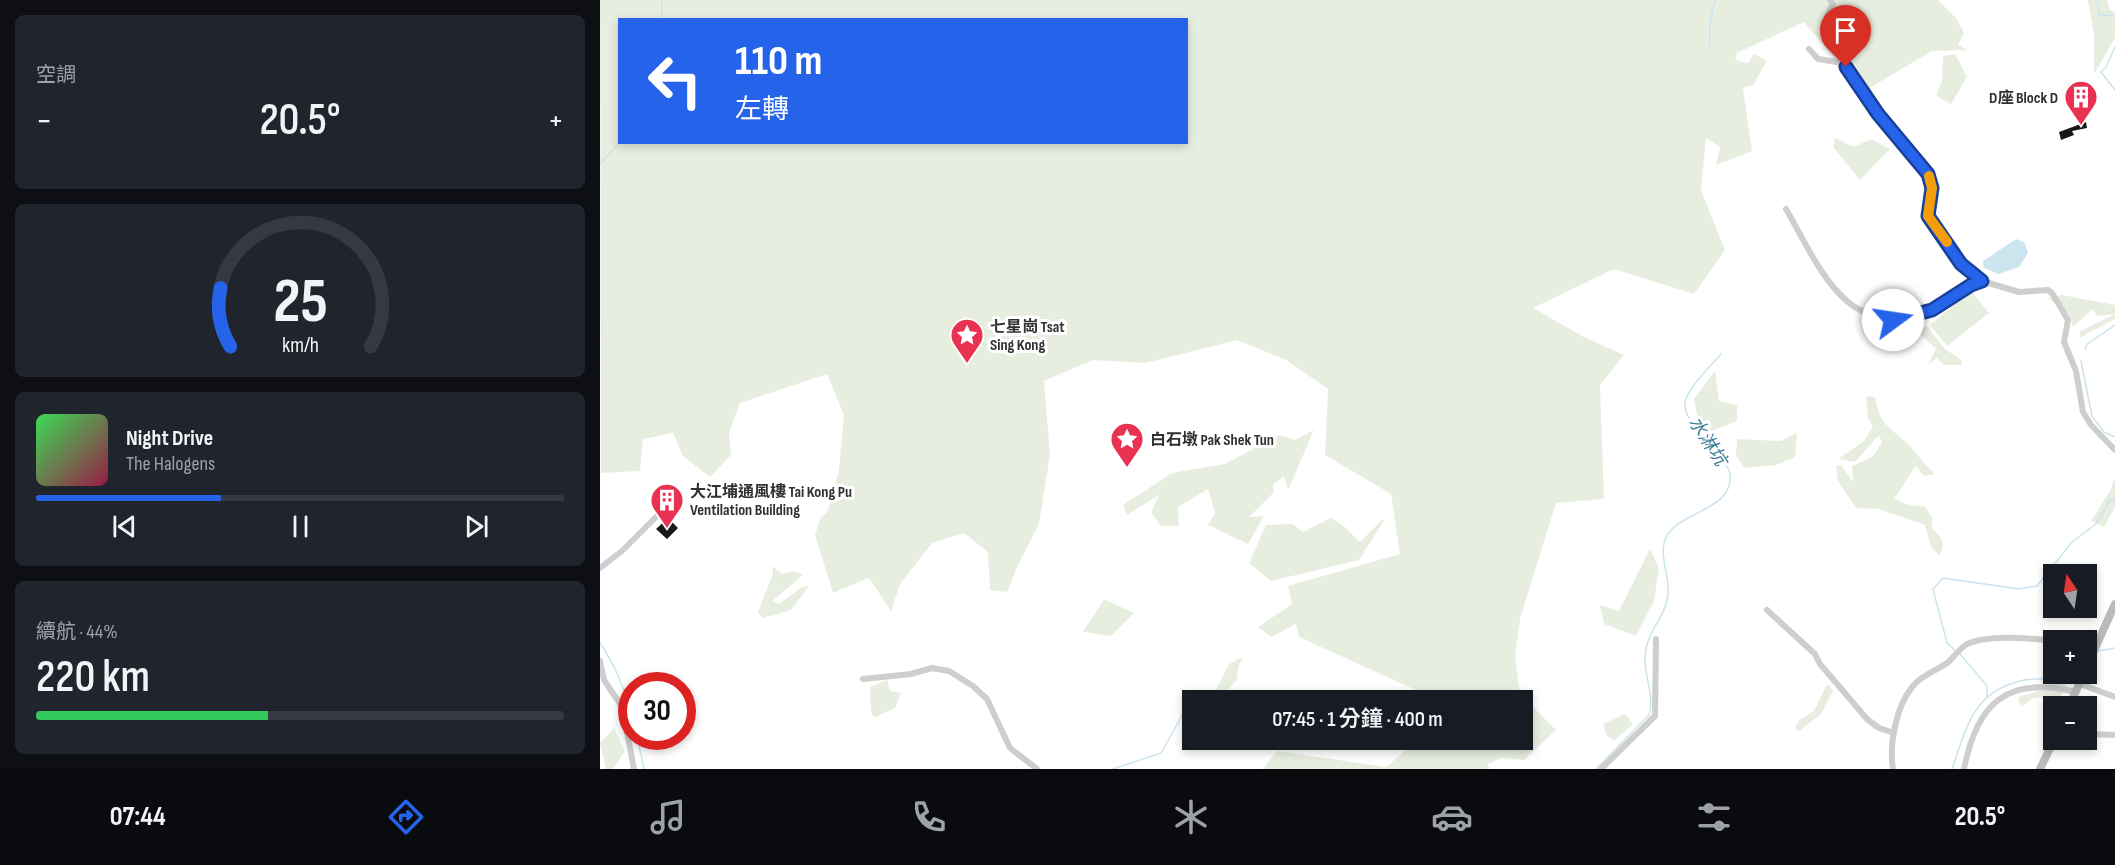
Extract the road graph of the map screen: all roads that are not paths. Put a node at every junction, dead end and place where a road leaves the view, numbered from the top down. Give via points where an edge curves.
1 (1830, 0) edge
2 (1809, 49) dead end
3 (1843, 63) junction
4 (1786, 209) dead end
5 (1982, 281) junction
6 (2115, 450) edge
7 (662, 511) dead end
8 (600, 568) edge
9 (2115, 604) edge
10 (1767, 610) dead end
11 (1656, 639) dead end
12 (2043, 639) edge
13 (2097, 642) edge
14 (600, 661) edge
15 (863, 679) dead end
16 (2080, 684) edge
17 (2078, 688) junction
18 (2074, 696) edge
19 (2115, 697) edge
20 (1894, 733) junction
21 (2097, 734) edge
22 (2115, 735) edge
23 (2049, 750) edge
24 (634, 769) edge
25 (1037, 769) edge
26 (1601, 769) edge
27 (1893, 769) edge
28 (1964, 769) edge
29 (2040, 769) edge

1 - 3 street via 1833,4 1826,18
2 - 3 street via 1818,59
3 - 5 street via 1878,114 1927,171 1932,185 1928,216 1961,264
4 - 5 street via 1831,285 1853,307 1872,317 1893,320 1927,312
5 - 6 street via 2019,292 2052,293 2068,320 2064,342 2076,371 2083,412
7 - 8 street via 622,552
9 - 13 main road
10 - 20 street via 1815,654 1867,719
11 - 26 street via 1655,716
12 - 20 street via 2024,636 1977,641 1959,650 1912,686
14 - 24 street via 604,680 620,704
15 - 25 street via 932,668 949,671 987,699 1010,748
16 - 17 main road
17 - 18 main road
17 - 19 street
17 - 28 street via 2033,687 2016,691 1990,706 1977,723
20 - 27 street
21 - 22 street
23 - 29 main road

